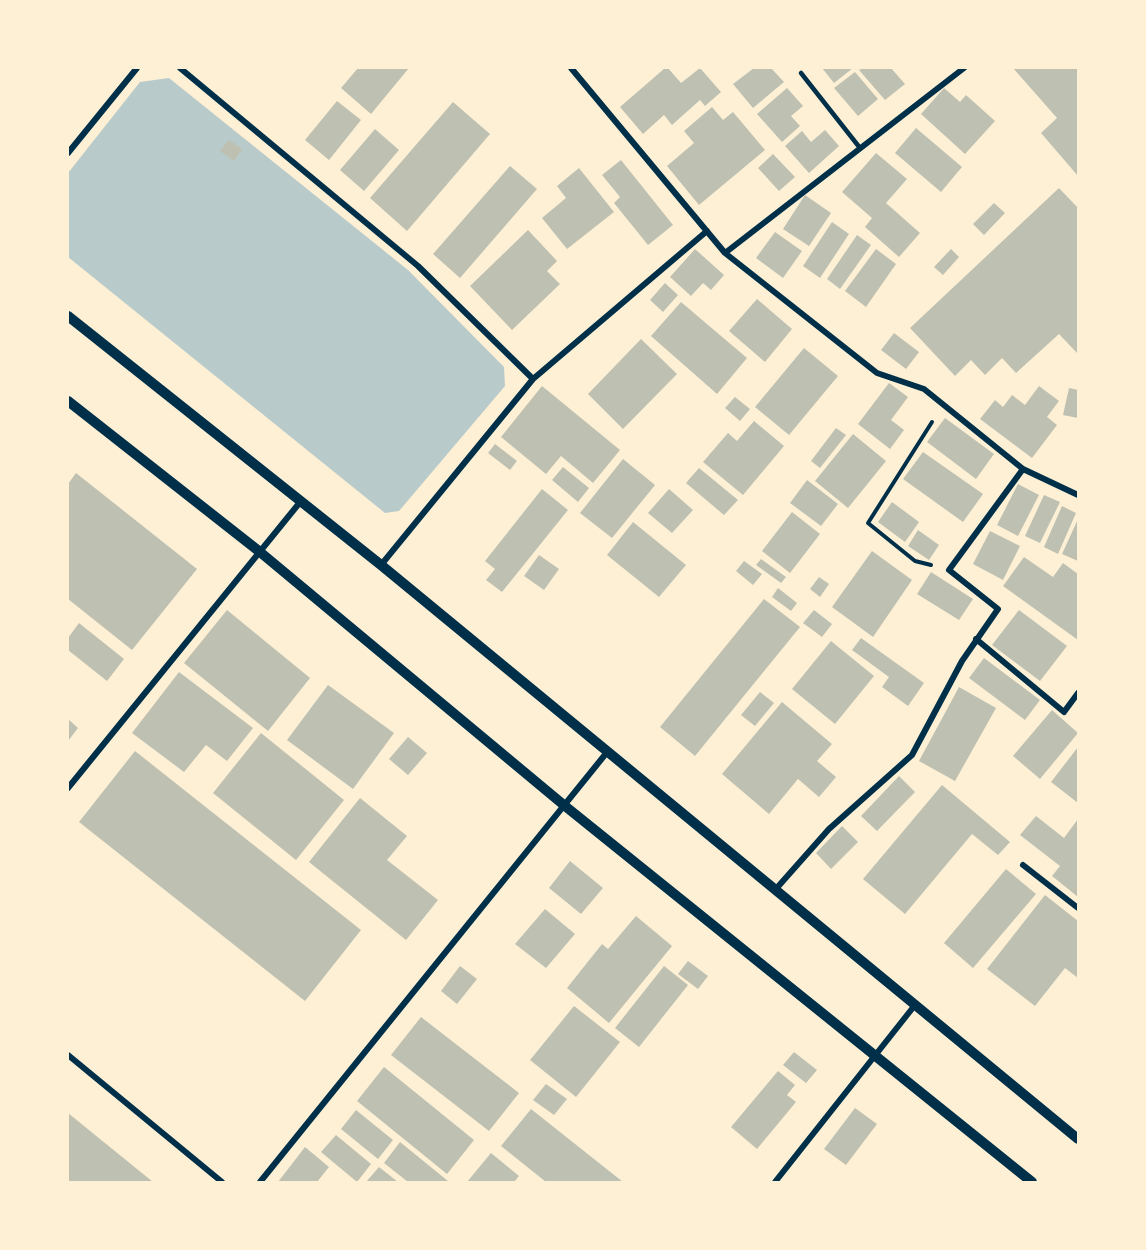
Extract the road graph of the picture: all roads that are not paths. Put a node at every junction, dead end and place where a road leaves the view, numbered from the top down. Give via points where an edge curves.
1 (137, 68) edge
2 (180, 68) edge
3 (571, 68) edge
4 (964, 68) edge
5 (801, 73) dead end
6 (860, 148) junction
7 (68, 153) edge
8 (707, 231) junction
9 (724, 253) junction
10 (68, 316) edge
11 (532, 379) junction
12 (68, 401) edge
13 (1023, 469) junction
14 (1078, 495) edge
15 (301, 501) junction
16 (260, 552) junction
17 (381, 565) junction
18 (976, 639) junction
19 (1078, 693) edge
20 (608, 752) junction
21 (68, 788) edge
22 (565, 806) junction
23 (1023, 866) dead end
24 (775, 890) junction
25 (1078, 908) edge
26 (915, 1005) junction
27 (68, 1055) edge
28 (875, 1057) junction
29 (1078, 1139) edge
30 (222, 1182) edge
31 (260, 1182) edge
32 (775, 1182) edge
33 (1032, 1182) edge

1 - 7 street
2 - 11 street via 418,266
3 - 8 street
4 - 6 street
5 - 6 lane
6 - 9 street
8 - 9 street
8 - 11 street
9 - 13 street via 877,373 924,389
10 - 15 street
11 - 17 street
12 - 16 street
13 - 14 street
13 - 18 street via 949,570 998,609
15 - 16 street
15 - 17 street
16 - 21 street
16 - 22 street
17 - 20 street
18 - 19 street via 1064,712
18 - 24 street via 912,755 829,829
20 - 22 street
20 - 24 street
22 - 28 street
22 - 31 street
23 - 25 street
24 - 26 street
26 - 28 street
26 - 29 street
27 - 30 street
28 - 32 street
28 - 33 street

